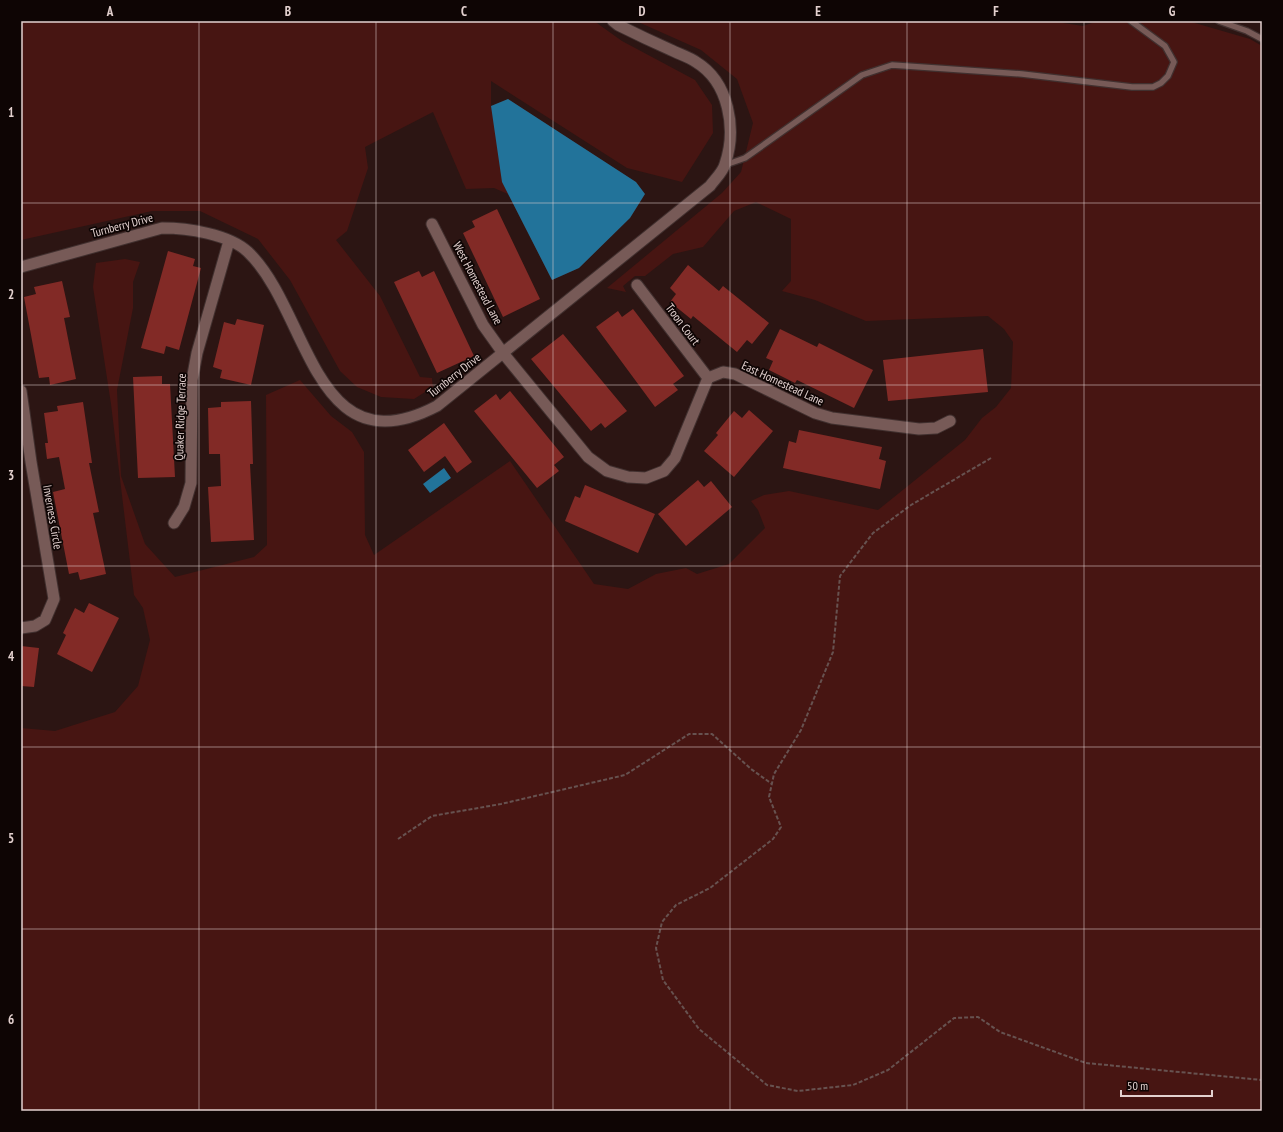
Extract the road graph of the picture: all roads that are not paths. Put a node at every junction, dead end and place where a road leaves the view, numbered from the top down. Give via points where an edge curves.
1 (613, 21) edge
2 (1131, 21) edge
3 (1219, 21) edge
4 (1262, 39) edge
5 (725, 166) junction
6 (432, 224) dead end
7 (229, 241) junction
8 (21, 267) edge
9 (637, 285) dead end
10 (503, 353) junction
11 (708, 378) junction
12 (21, 391) edge
13 (950, 421) dead end
14 (174, 523) dead end
15 (21, 628) edge

1 - 5 street, Turnberry Drive via 618,26 696,61 716,80 724,96 731,134
2 - 5 lane via 1165,46 1174,62 1168,76 1153,87 892,65 862,75 745,158
3 - 4 lane via 1248,30
5 - 10 street, Turnberry Drive via 710,186
6 - 10 street, West Homestead Lane via 480,320
7 - 8 street, Turnberry Drive via 209,233 184,228 162,228
7 - 10 street, Turnberry Drive via 247,251 269,278 326,388 344,407 367,419 393,422 418,416 437,406
7 - 14 street, Quaker Ridge Terrace via 197,353 192,380 191,483 184,507
9 - 11 street, Troon Court
10 - 11 street via 588,457 607,471 628,477 646,478 664,471 675,458
11 - 13 street, East Homestead Lane via 723,372 735,374 815,413 832,418 919,430 936,428
12 - 15 street, Inverness Circle via 54,599 45,620 36,626

